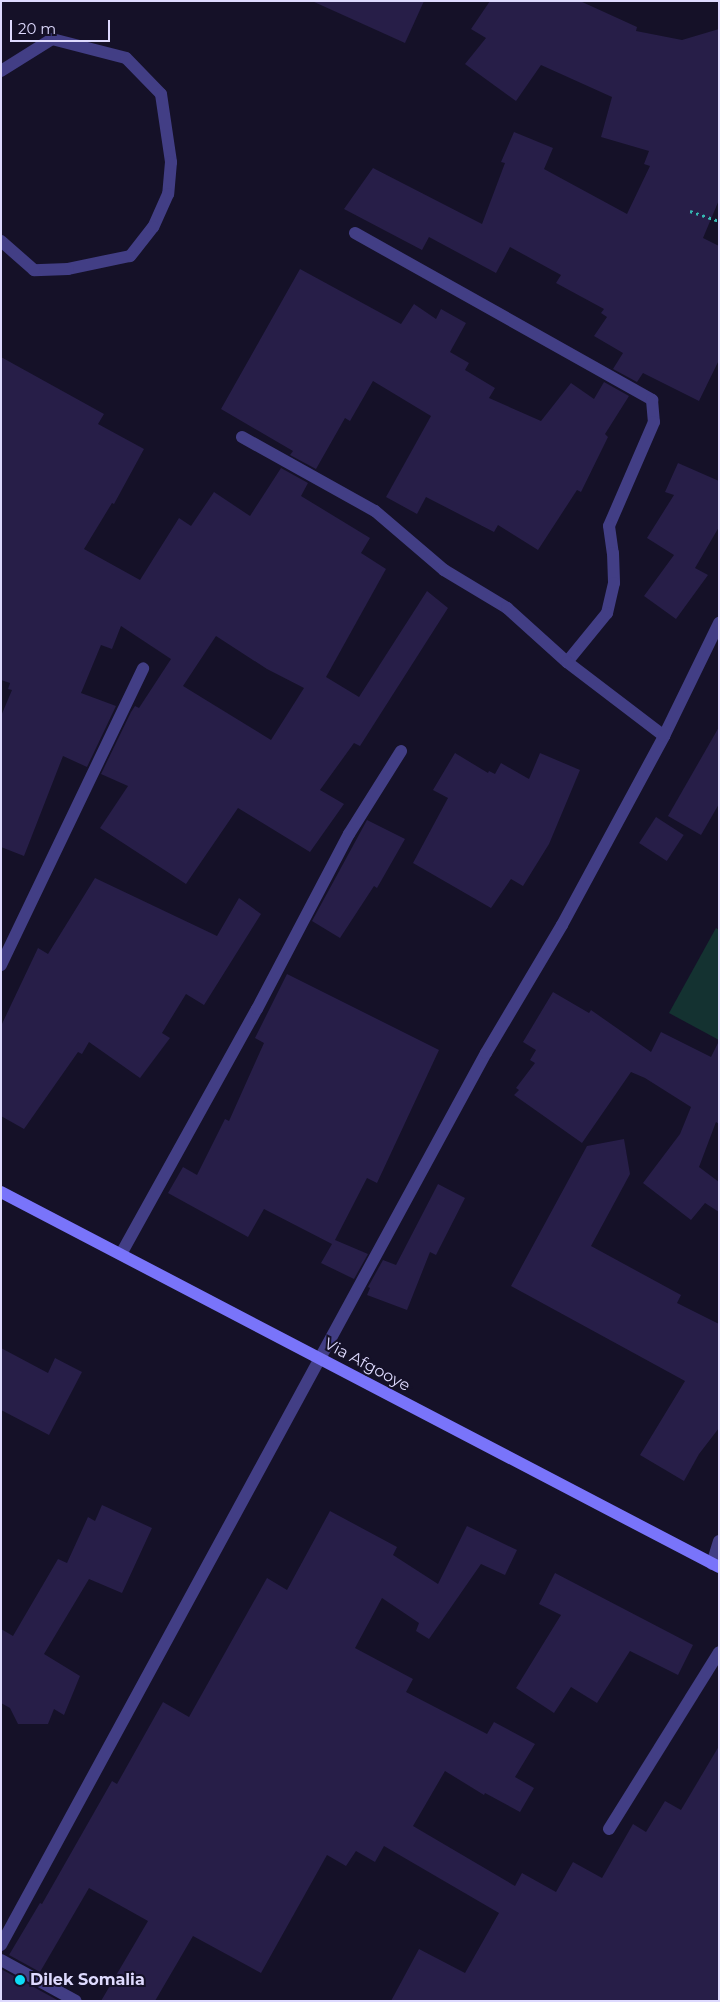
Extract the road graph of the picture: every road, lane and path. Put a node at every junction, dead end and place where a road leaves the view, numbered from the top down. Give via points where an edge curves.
1 (1, 71) edge
2 (690, 211) dead end
3 (719, 221) edge
4 (355, 233) dead end
5 (1, 241) edge
6 (242, 437) dead end
7 (719, 623) edge
8 (567, 662) junction
9 (143, 668) dead end
10 (664, 736) junction
11 (401, 751) dead end
12 (1, 965) edge
13 (1, 1192) edge
14 (121, 1254) junction
15 (320, 1359) junction
16 (719, 1541) edge
17 (715, 1565) edge
18 (719, 1652) edge
19 (609, 1829) dead end
20 (1, 1945) edge
21 (1, 1960) edge
22 (76, 2001) edge

1 - 5 street via 52,39 126,58 162,94 171,162 168,194 153,227 130,256 68,269 34,270
2 - 3 path
4 - 8 street via 652,400 654,422 609,526 614,583 607,613
6 - 8 street via 375,511 444,570 507,608
7 - 10 street
8 - 10 street
9 - 12 street
10 - 15 street via 562,925 486,1053
11 - 14 street via 349,834 257,1009
13 - 14 main road, Via Afgooye
14 - 15 main road, Via Afgooye
15 - 17 main road, Via Afgooye
15 - 20 street
16 - 17 street
18 - 19 street
21 - 22 street

